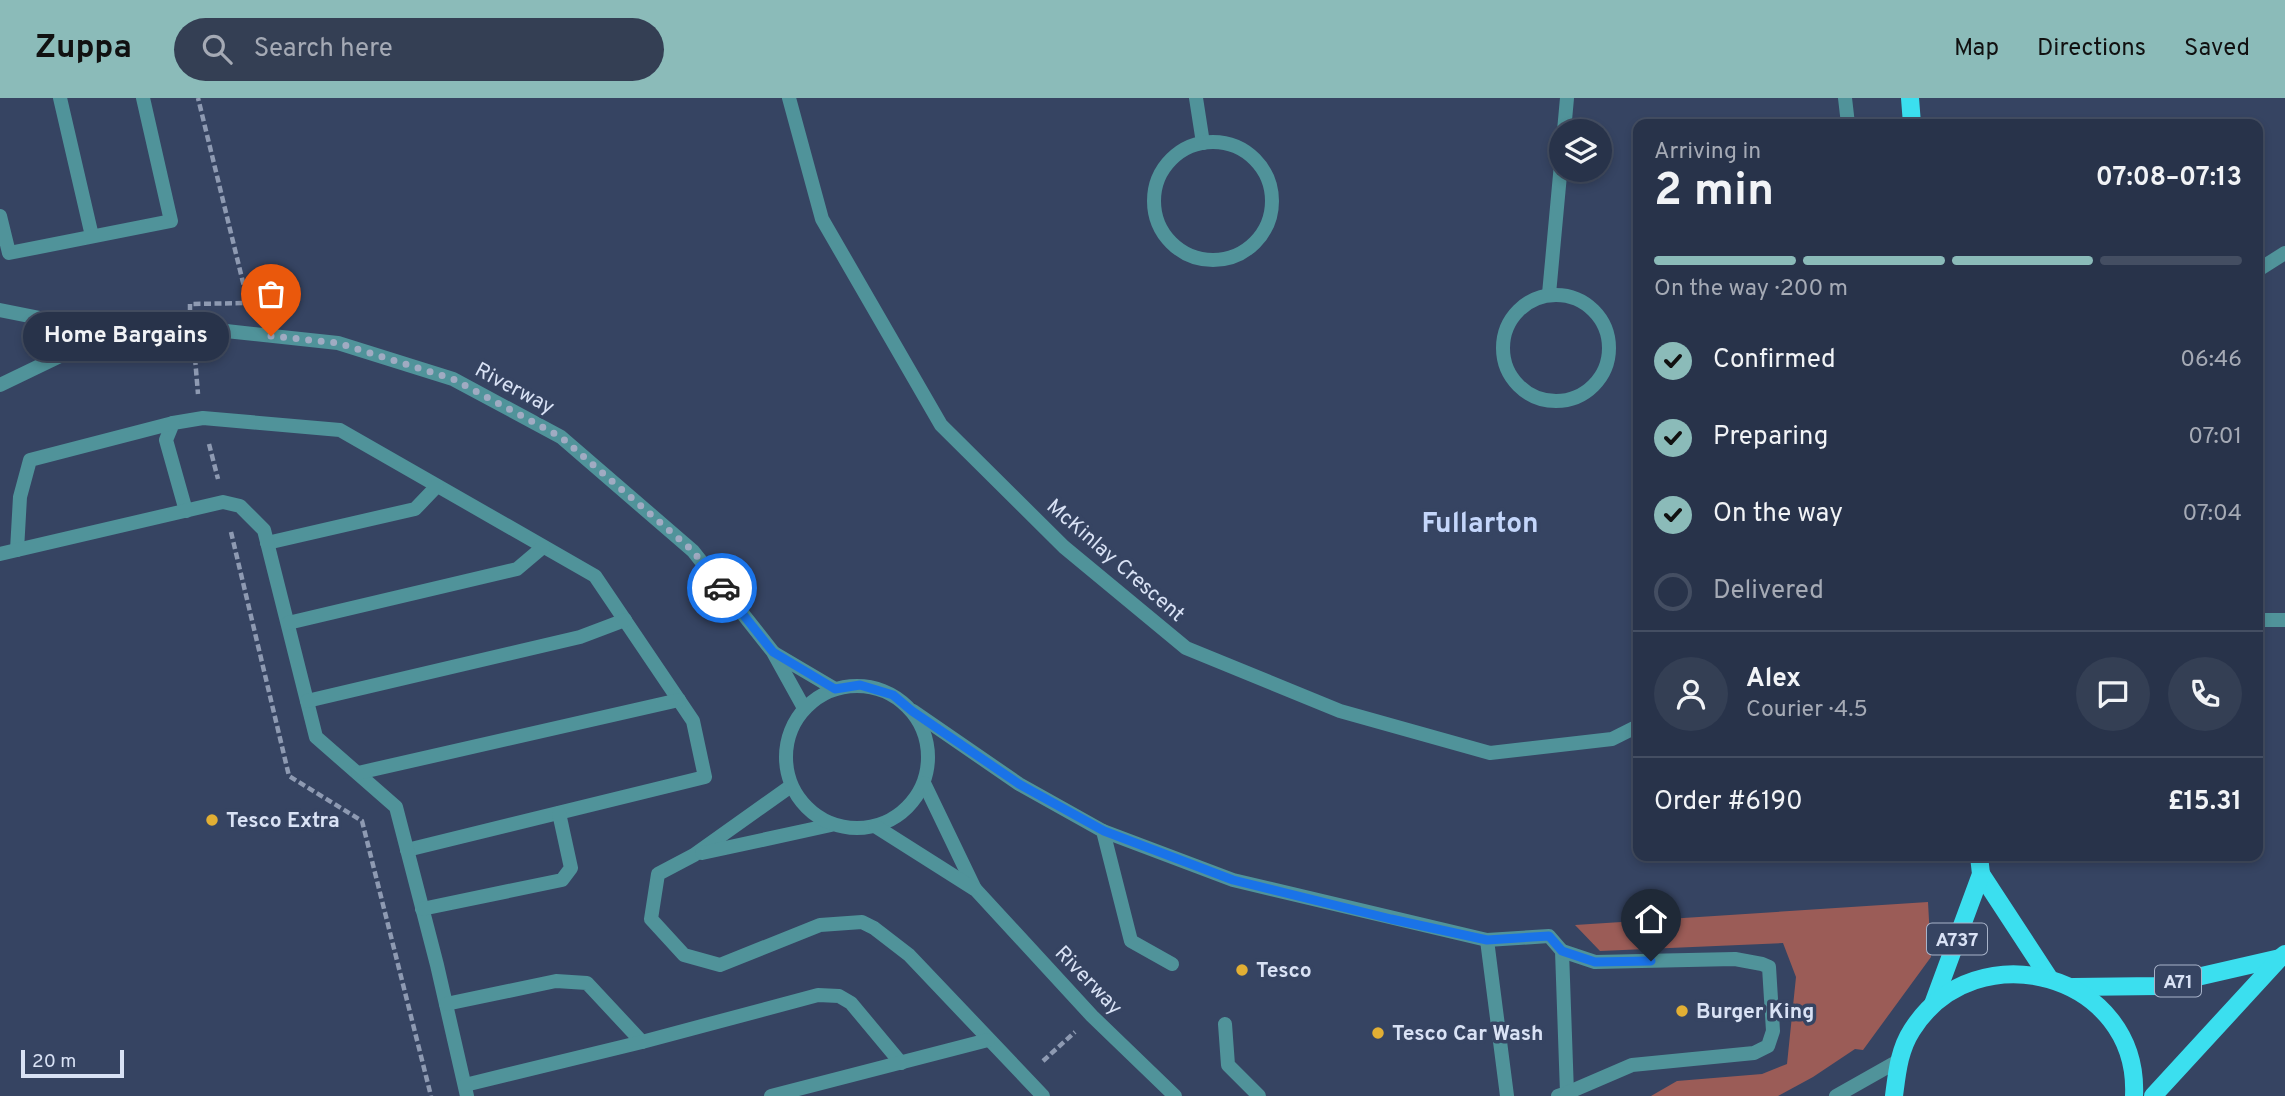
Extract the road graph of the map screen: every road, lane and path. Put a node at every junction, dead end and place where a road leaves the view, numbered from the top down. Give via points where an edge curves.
1 (60, 98) edge
2 (143, 98) edge
3 (789, 98) edge
4 (1196, 98) edge
5 (1567, 98) edge
6 (1845, 98) edge
7 (1910, 98) edge
8 (1565, 119) edge
9 (1847, 119) edge
10 (1912, 119) edge
11 (1203, 142) junction
12 (1559, 182) edge
13 (0, 216) edge
14 (92, 236) junction
15 (2285, 253) edge
16 (2263, 267) edge
17 (1549, 295) junction
18 (0, 310) edge
19 (110, 332) junction
20 (0, 385) edge
21 (173, 423) junction
22 (438, 486) junction
23 (186, 511) junction
24 (267, 543) junction
25 (543, 547) junction
26 (17, 550) junction
27 (0, 554) edge
28 (625, 620) junction
29 (2263, 620) edge
30 (2285, 620) edge
31 (288, 623) junction
32 (773, 652) junction
33 (835, 689) junction
34 (679, 700) junction
35 (307, 701) junction
36 (804, 708) junction
37 (912, 711) junction
38 (1633, 728) edge
39 (358, 773) junction
40 (289, 776) dead end
41 (924, 783) junction
42 (791, 786) junction
43 (559, 813) junction
44 (831, 825) junction
45 (875, 826) junction
46 (1104, 831) junction
47 (407, 850) junction
48 (694, 855) junction
49 (1980, 861) edge
50 (1981, 874) junction
51 (976, 890) junction
52 (422, 909) junction
53 (1487, 940) junction
54 (1562, 951) junction
55 (2282, 956) edge
56 (1172, 964) dead end
57 (2049, 978) junction
58 (2073, 988) junction
59 (446, 1004) junction
60 (1933, 1004) junction
61 (1092, 1016) junction
62 (1225, 1024) dead end
63 (988, 1040) junction
64 (642, 1042) junction
65 (1898, 1061) junction
66 (901, 1063) junction
67 (1035, 1069) dead end
68 (466, 1091) edge
69 (798, 1093) edge
70 (1562, 1095) edge
71 (431, 1096) edge
72 (771, 1096) edge
73 (1043, 1096) edge
74 (1173, 1096) edge
75 (1259, 1096) edge
76 (1507, 1096) edge
77 (1836, 1096) edge
78 (1894, 1096) edge
79 (2134, 1096) edge
80 (2153, 1096) edge

1 - 14 street
2 - 14 street via 171,221
3 - 38 street, McKinlay Crescent via 822,219 941,425 1064,547 1186,648 1340,711 1490,753 1612,739
4 - 11 street
5 - 8 street
6 - 9 street
7 - 10 main road
11 - 11 street via 1243,149 1259,163 1271,186 1273,206 1267,226 1243,253 1228,258 1208,260 1188,254 1171,242 1155,210 1155,189 1164,168 1178,153
12 - 17 street
13 - 14 street via 9,253
15 - 16 street
17 - 17 street via 1567,295 1597,312 1606,328 1610,352 1605,370 1589,391 1560,401 1541,400 1524,391 1503,360 1504,334 1511,317 1531,300
18 - 19 street, Riverway
19 - 20 street, Riverway
19 - 32 street, Riverway via 226,331 338,343 453,379 561,437 693,551
21 - 22 street via 203,418 340,430
21 - 23 street via 166,440
21 - 26 street via 30,460 20,497
22 - 24 street via 415,509
22 - 25 street
23 - 24 street via 223,502 240,506 264,530
23 - 26 street
24 - 31 street
25 - 28 street via 595,576
25 - 31 street via 517,569
26 - 27 street
28 - 34 street
28 - 35 street via 580,637
29 - 30 street
31 - 35 street
32 - 33 street, Riverway
32 - 36 street, Riverway
33 - 36 street
33 - 37 street via 871,688 893,695
34 - 39 street
34 - 43 street via 693,721 705,777
35 - 39 street via 316,737
36 - 42 street via 788,737 785,762
37 - 41 street via 925,733 929,757
37 - 46 street via 1019,784
39 - 47 street via 396,807
40 - 71 path via 362,821
41 - 45 street via 898,817
41 - 51 street, Riverway
42 - 44 street via 810,812
42 - 48 street
43 - 47 street
43 - 52 street via 571,868 562,880
44 - 45 street via 850,829
44 - 48 street
45 - 51 street, Riverway
46 - 53 street via 1233,880
46 - 56 street via 1131,941
47 - 52 street
48 - 63 street via 658,874 651,919 684,955 720,965 820,925 862,922 909,955
49 - 50 main road, A737
50 - 57 main road, A737
50 - 60 main road, A737
51 - 61 street, Riverway
52 - 59 street
53 - 54 street via 1549,936
53 - 76 street
54 - 70 street
54 - 70 street via 1595,962 1735,959 1762,964 1769,967 1773,1031 1768,1046 1754,1053 1632,1065
55 - 58 main road, A71 via 2158,986
55 - 80 main road, A71
57 - 58 main road
57 - 60 main road via 2008,973 1968,982
58 - 79 main road via 2104,1011 2125,1043 2135,1080
59 - 64 street via 556,981 587,983
59 - 68 street
60 - 65 main road via 1912,1031
61 - 67 path
61 - 74 street, Riverway
62 - 75 street via 1228,1065
63 - 66 street
63 - 73 street
64 - 66 street via 818,995 839,996 851,1003
64 - 68 street
65 - 77 street
65 - 78 main road
66 - 69 street
69 - 72 street

